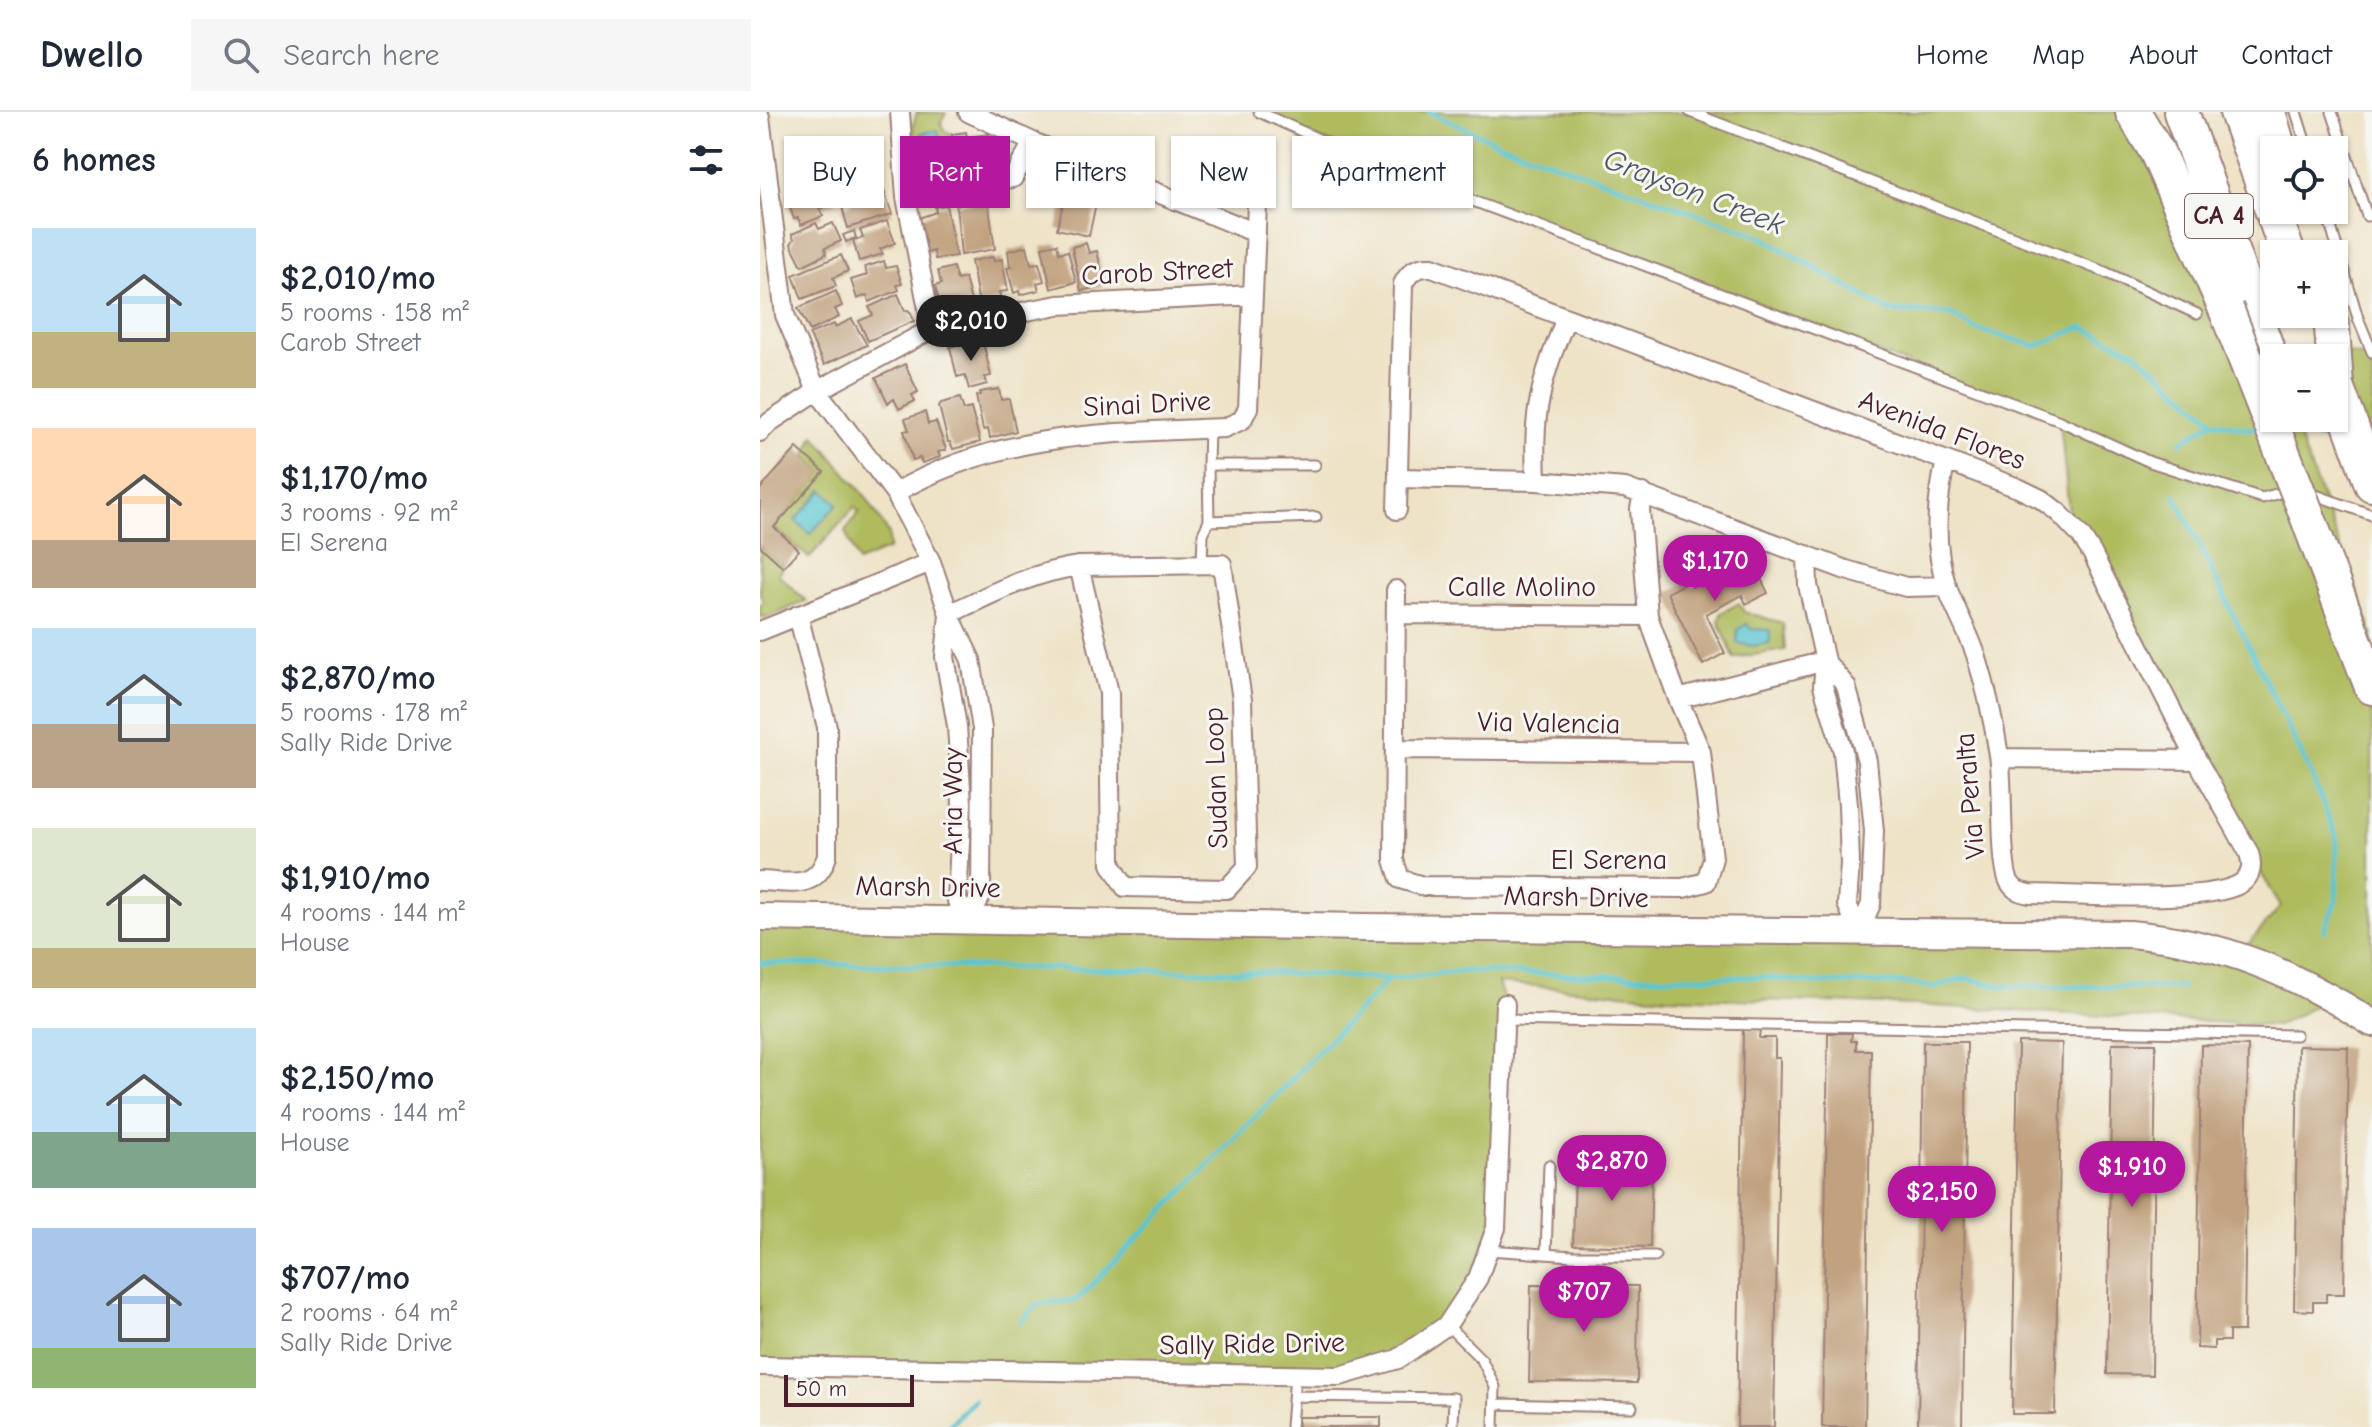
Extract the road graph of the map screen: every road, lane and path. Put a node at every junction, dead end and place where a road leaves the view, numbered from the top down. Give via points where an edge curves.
1 (900, 112) edge
2 (968, 112) edge
3 (1259, 112) edge
4 (1690, 112) edge
5 (2133, 112) edge
6 (2181, 112) edge
7 (2237, 112) edge
8 (2268, 112) edge
9 (2296, 112) edge
10 (2332, 112) edge
11 (760, 117) edge
12 (902, 136) edge
13 (2275, 136) edge
14 (2304, 136) edge
15 (1026, 139) edge
16 (1026, 155) edge
17 (1010, 179) edge
18 (1155, 192) edge
19 (908, 208) edge
20 (1257, 208) edge
21 (2369, 216) edge
22 (2330, 224) edge
23 (2372, 227) edge
24 (1256, 233) junction
25 (2283, 240) edge
26 (1253, 295) junction
27 (2227, 314) junction
28 (1566, 318) junction
29 (932, 329) junction
30 (2372, 352) edge
31 (2260, 353) edge
32 (817, 391) junction
33 (2348, 412) edge
34 (1209, 429) junction
35 (760, 432) edge
36 (2296, 432) edge
37 (1946, 461) junction
38 (1208, 465) junction
39 (1315, 465) dead end
40 (1399, 478) junction
41 (1536, 481) junction
42 (2372, 484) edge
43 (895, 493) junction
44 (1643, 493) junction
45 (1397, 510) dead end
46 (2317, 514) junction
47 (2372, 515) edge
48 (1316, 517) dead end
49 (1209, 521) junction
50 (1807, 555) junction
51 (931, 562) junction
52 (1202, 564) junction
53 (1079, 566) junction
54 (1947, 586) junction
55 (1396, 590) dead end
56 (949, 614) junction
57 (1396, 614) junction
58 (798, 615) junction
59 (1648, 616) junction
60 (760, 631) edge
61 (2372, 632) edge
62 (1825, 661) junction
63 (2372, 687) edge
64 (1678, 699) junction
65 (1396, 749) junction
66 (1701, 752) junction
67 (2000, 758) junction
68 (2197, 760) junction
69 (2250, 874) joint
70 (760, 881) edge
71 (760, 917) edge
72 (968, 919) junction
73 (1859, 932) junction
74 (1504, 1012) joint
75 (2372, 1023) edge
76 (2296, 1035) dead end
77 (1549, 1165) dead end
78 (1488, 1250) junction
79 (1546, 1254) junction
80 (1655, 1256) dead end
81 (1447, 1325) junction
82 (760, 1366) edge
83 (1295, 1375) junction
84 (1295, 1396) junction
85 (1495, 1404) junction
86 (1632, 1407) dead end
87 (1453, 1424) dead end
88 (1291, 1427) edge
89 (1494, 1427) edge

1 - 12 street
2 - 15 street
3 - 47 lane via 1374,164 2060,421 2150,462 2262,498 2296,488
4 - 27 lane
5 - 27 highway via 2157,152
6 - 27 highway, CA 4
7 - 25 highway, CA 4
8 - 13 highway
9 - 14 lane
10 - 21 lane
11 - 32 street, Aria Way via 785,315
16 - 17 street
18 - 24 street
19 - 29 street
20 - 24 street, Sinai Drive
21 - 23 lane
22 - 30 lane
24 - 26 street, Sinai Drive
26 - 29 street, Carob Street via 1058,305
26 - 34 street, Sinai Drive via 1248,408 1234,425
27 - 31 highway, CA 4
27 - 46 highway, bridge
28 - 37 street, Avenida Flores
28 - 40 street, Avenida Flores via 1432,267 1409,273 1403,284
28 - 41 street via 1539,398
29 - 32 street, Carob Street
32 - 35 street, Carob Street
32 - 43 street, Aria Way
33 - 42 highway
34 - 38 lane
34 - 43 street, Sinai Drive via 1044,439 970,460
36 - 46 highway
37 - 54 street, Via Peralta via 1937,515
37 - 68 street, Avenida Flores via 2041,499 2081,536
38 - 39 lane
38 - 49 lane
40 - 41 street
40 - 45 street
41 - 44 street
43 - 51 street, Aria Way
44 - 50 street
44 - 59 street, El Serena
46 - 61 highway
46 - 63 highway
48 - 49 lane
49 - 52 lane
50 - 54 street via 1906,587
50 - 62 street via 1808,585
51 - 56 street, Aria Way
51 - 58 street
52 - 53 street
52 - 53 street, Sudan Loop via 1222,564 1242,700 1247,867 1227,889 1125,887 1111,864 1109,693
53 - 56 street via 1006,587
54 - 67 street, Via Peralta via 1976,654
55 - 57 street, El Serena
56 - 72 street, Aria Way via 971,660 982,729 981,896
57 - 59 street, Calle Molino
57 - 65 street, El Serena
58 - 60 street
58 - 70 street via 827,727 827,856 814,878
59 - 64 street, El Serena
62 - 64 street
62 - 73 street via 1846,686 1867,761 1874,831 1871,904
64 - 66 street, El Serena
65 - 66 street, Via Valencia
65 - 66 street, El Serena via 1396,871 1410,884 1438,887 1683,888 1706,882 1713,858
67 - 68 street
67 - 69 street, Via Peralta via 2005,865 2011,886 2019,892 2192,895 2236,887
68 - 69 street, Avenida Flores via 2249,853
71 - 72 street, Marsh Drive
72 - 73 street, Marsh Drive
73 - 75 street, Marsh Drive via 2176,938 2284,973
74 - 76 lane
74 - 78 street, Sally Ride Drive via 1496,1228
77 - 79 lane
78 - 79 lane
78 - 81 street, Sally Ride Drive via 1478,1278
79 - 80 lane
81 - 83 street, Sally Ride Drive via 1398,1359 1340,1376
81 - 85 lane via 1482,1360 1495,1387
82 - 83 street, Sally Ride Drive
83 - 84 lane
84 - 87 lane via 1454,1398
84 - 88 lane
85 - 86 lane
85 - 89 lane

